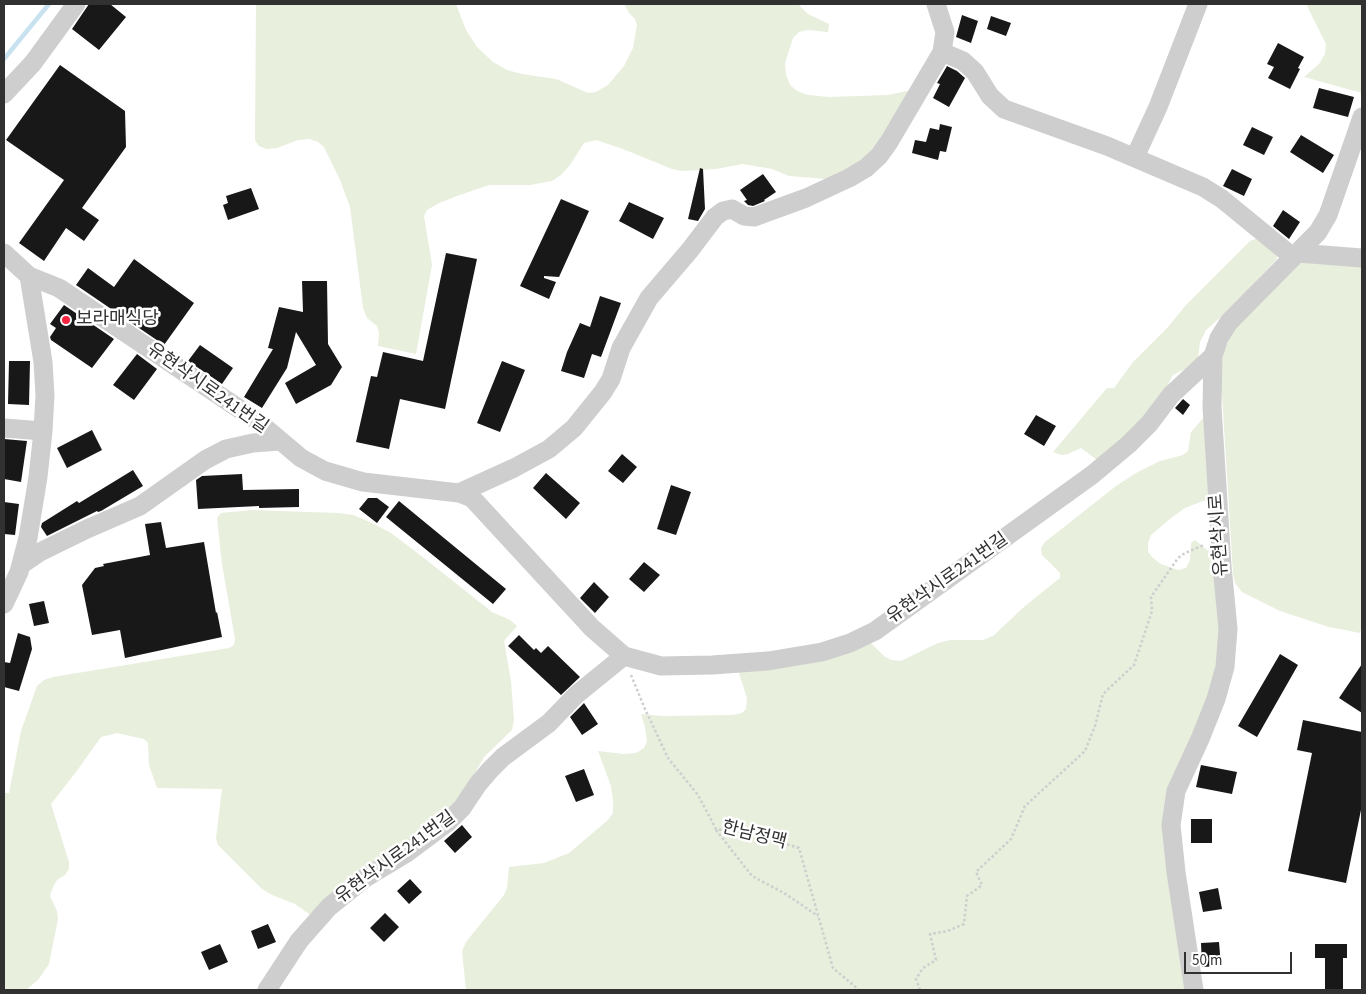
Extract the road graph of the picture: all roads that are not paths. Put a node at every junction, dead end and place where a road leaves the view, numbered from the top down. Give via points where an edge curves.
1 (76, 4) edge
2 (936, 4) edge
3 (1198, 4) edge
4 (942, 52) junction
5 (4, 94) edge
6 (1362, 117) edge
7 (1135, 158) junction
8 (4, 253) edge
9 (1295, 255) junction
10 (1362, 258) edge
11 (29, 276) junction
12 (1213, 356) junction
13 (4, 428) edge
14 (43, 431) junction
15 (280, 441) junction
16 (459, 493) junction
17 (21, 565) junction
18 (4, 604) edge
19 (624, 656) junction
20 (267, 990) edge
21 (1194, 990) edge

1 - 5 street via 33,63
2 - 4 street via 945,32
3 - 7 street
4 - 7 street via 975,72 990,96 1004,109
4 - 16 street via 889,142 866,168 806,198 754,217 732,209 715,217 649,298 621,348 611,379 574,428 549,449
6 - 9 street, 유현삭시로 via 1328,215 1318,232
7 - 9 street via 1203,187
8 - 11 street
9 - 10 street
9 - 12 street, 유현삭시로 via 1229,322
11 - 14 street via 43,362
11 - 15 street, 유현삭시로241번길 via 59,288 256,420
12 - 19 street, 유현삭시로241번길 via 1171,395 1150,424 1092,475 875,630 822,652 768,661 661,666
12 - 21 street, 유현삭시로 via 1212,407 1228,629 1225,667 1216,699 1176,791 1171,825
13 - 14 street
14 - 17 street via 28,538
15 - 16 street, 유현삭시로241번길 via 325,471 363,482
15 - 17 street, 유현삭시로241번길 via 226,449 140,506 40,552
16 - 19 street, 유현삭시로241번길 via 472,498 592,628
17 - 18 street
19 - 20 street, 유현삭시로241번길 via 548,723 503,757 447,823 365,878 329,907 299,941

